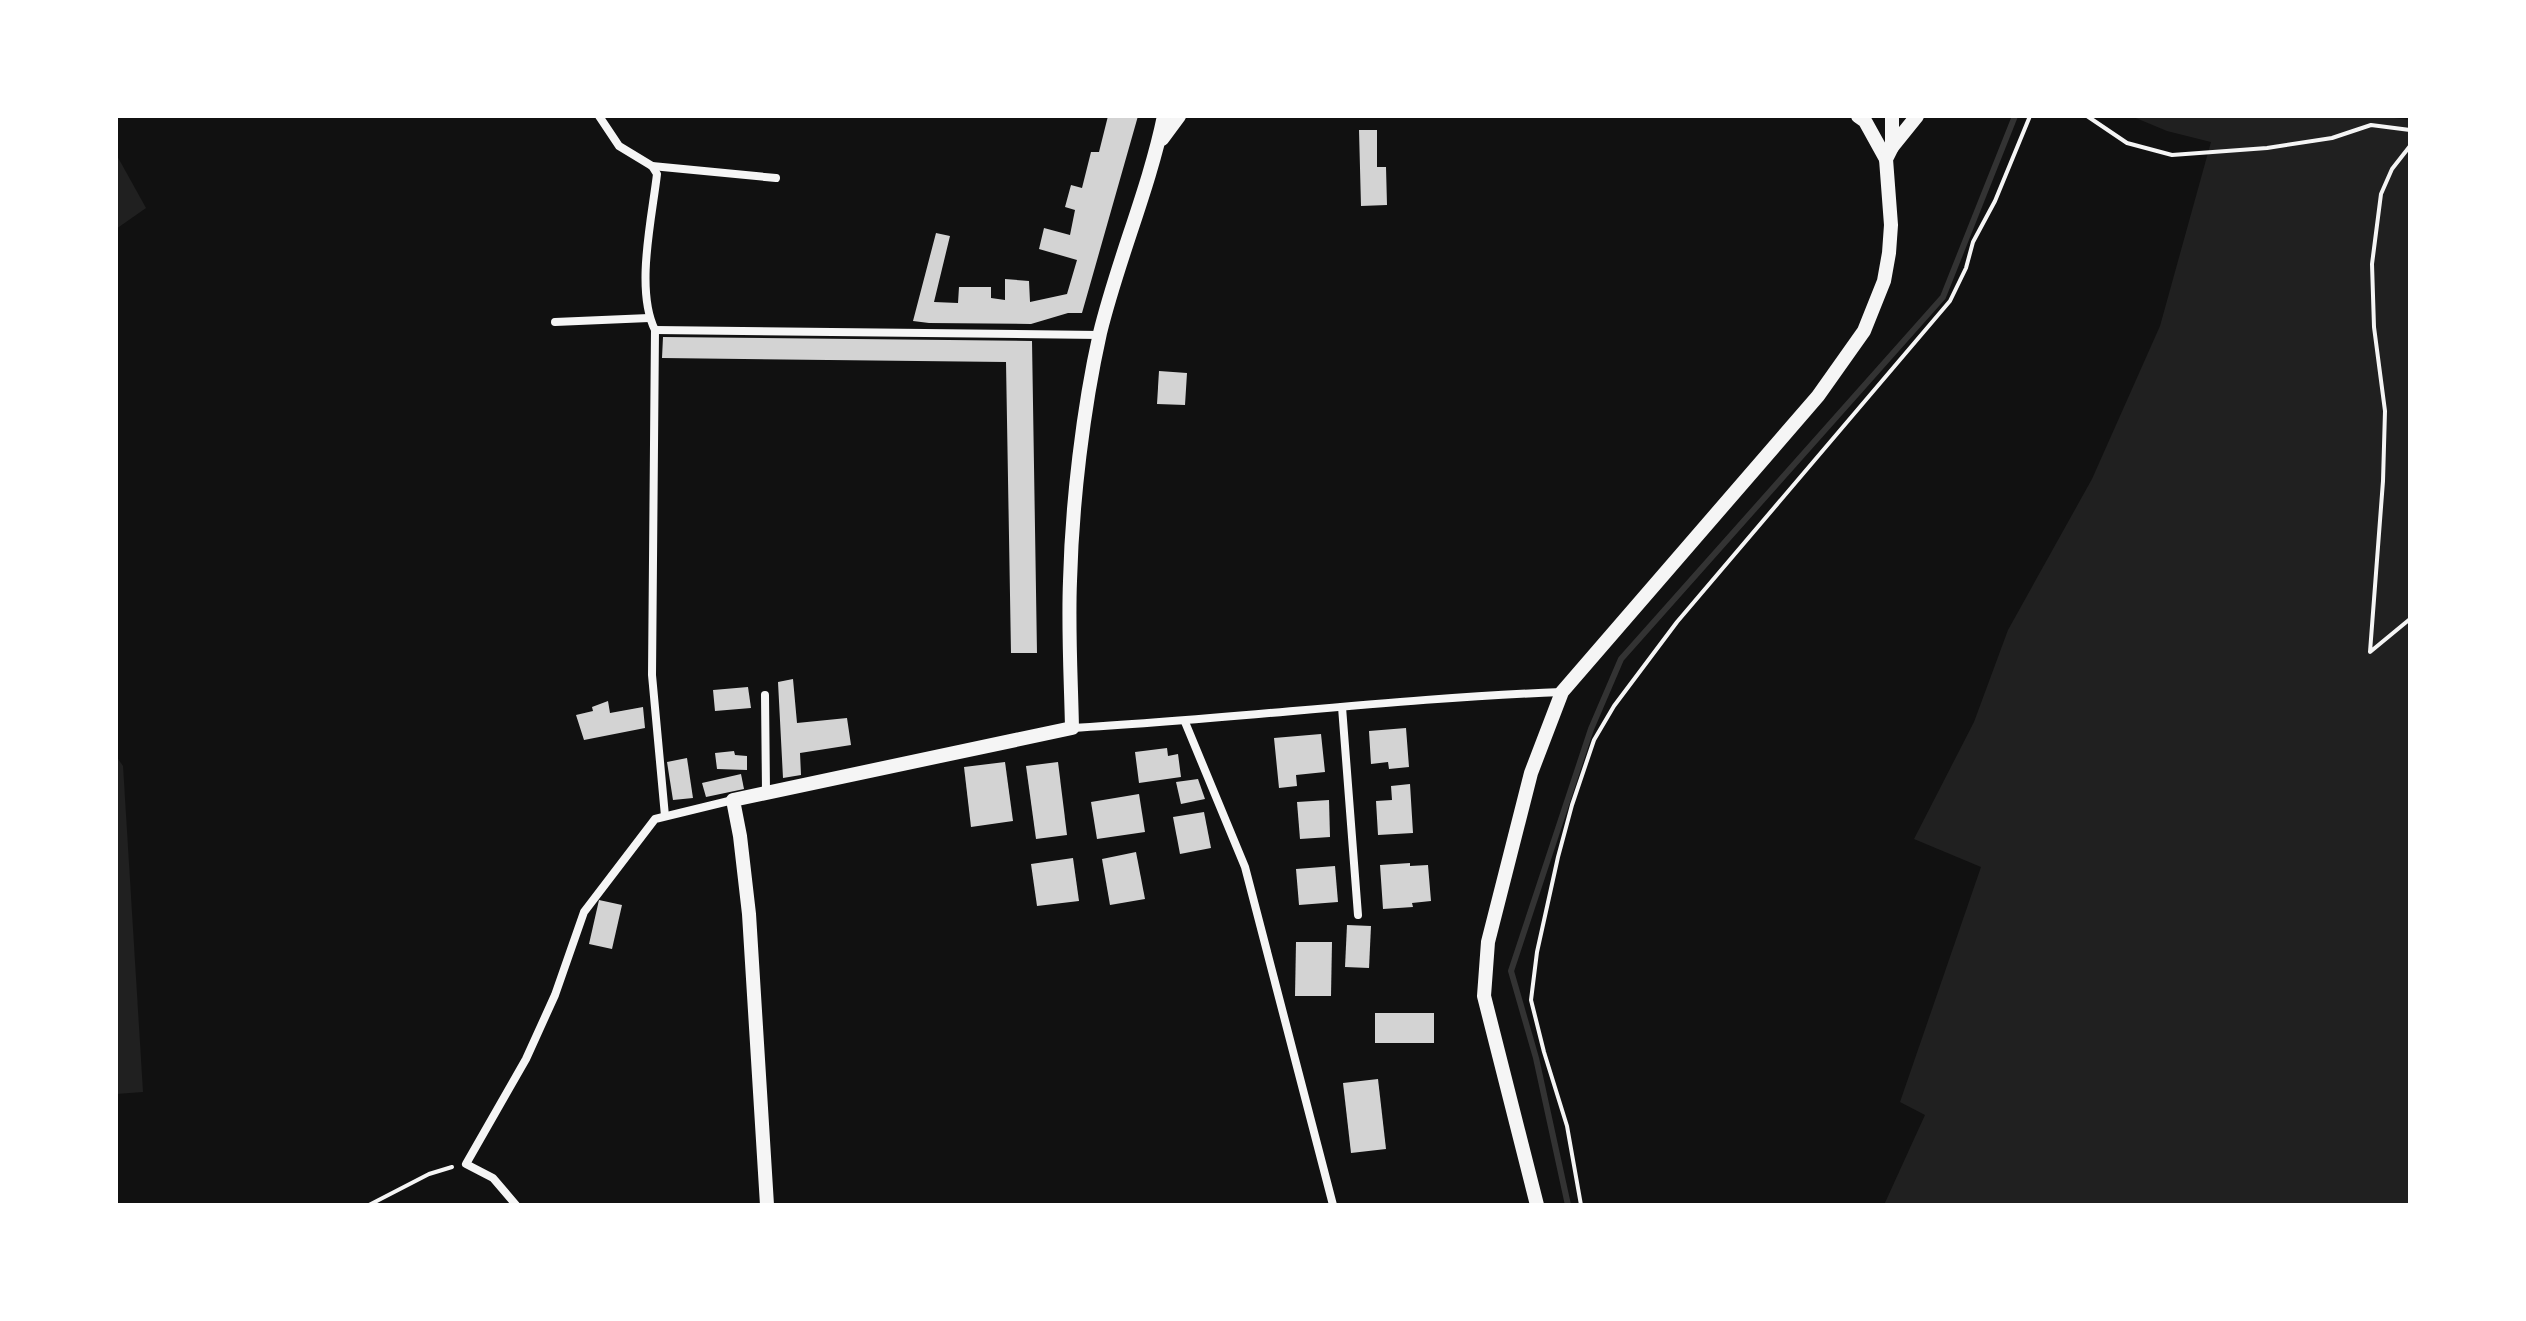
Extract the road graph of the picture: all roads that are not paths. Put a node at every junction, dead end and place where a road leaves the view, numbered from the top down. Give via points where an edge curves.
1 (599, 116) edge
2 (1164, 116) edge
3 (1179, 116) edge
4 (1858, 116) edge
5 (1873, 116) edge
6 (1892, 116) edge
7 (1917, 116) edge
8 (1158, 146) junction
9 (1885, 151) junction
10 (652, 166) junction
11 (776, 178) dead end
12 (649, 318) junction
13 (555, 322) dead end
14 (655, 330) junction
15 (1100, 335) junction
16 (1562, 692) junction
17 (765, 695) dead end
18 (1342, 707) junction
19 (1185, 722) junction
20 (1072, 728) junction
21 (766, 791) junction
22 (733, 800) junction
23 (665, 816) junction
24 (1358, 915) dead end
25 (516, 1205) edge
26 (767, 1205) edge
27 (1333, 1205) edge
28 (1537, 1205) edge

1 - 10 street via 619,146
2 - 8 street
3 - 8 street
4 - 9 street
5 - 9 street
6 - 9 street
7 - 9 street
8 - 15 street
9 - 16 street via 1889,253 1864,331 1818,396
10 - 11 street
10 - 12 street via 657,174 647,264
12 - 13 street
12 - 14 street
14 - 15 street
14 - 23 street via 652,675
15 - 20 street via 1072,528
16 - 18 street
16 - 28 street via 1531,773 1488,942 1484,996
17 - 21 street
18 - 19 street
18 - 24 street
19 - 20 street
19 - 27 street via 1245,867
20 - 21 street
21 - 22 street
22 - 23 street
22 - 26 street via 749,914
23 - 25 street via 655,819 584,912 526,1059 466,1164 493,1178

